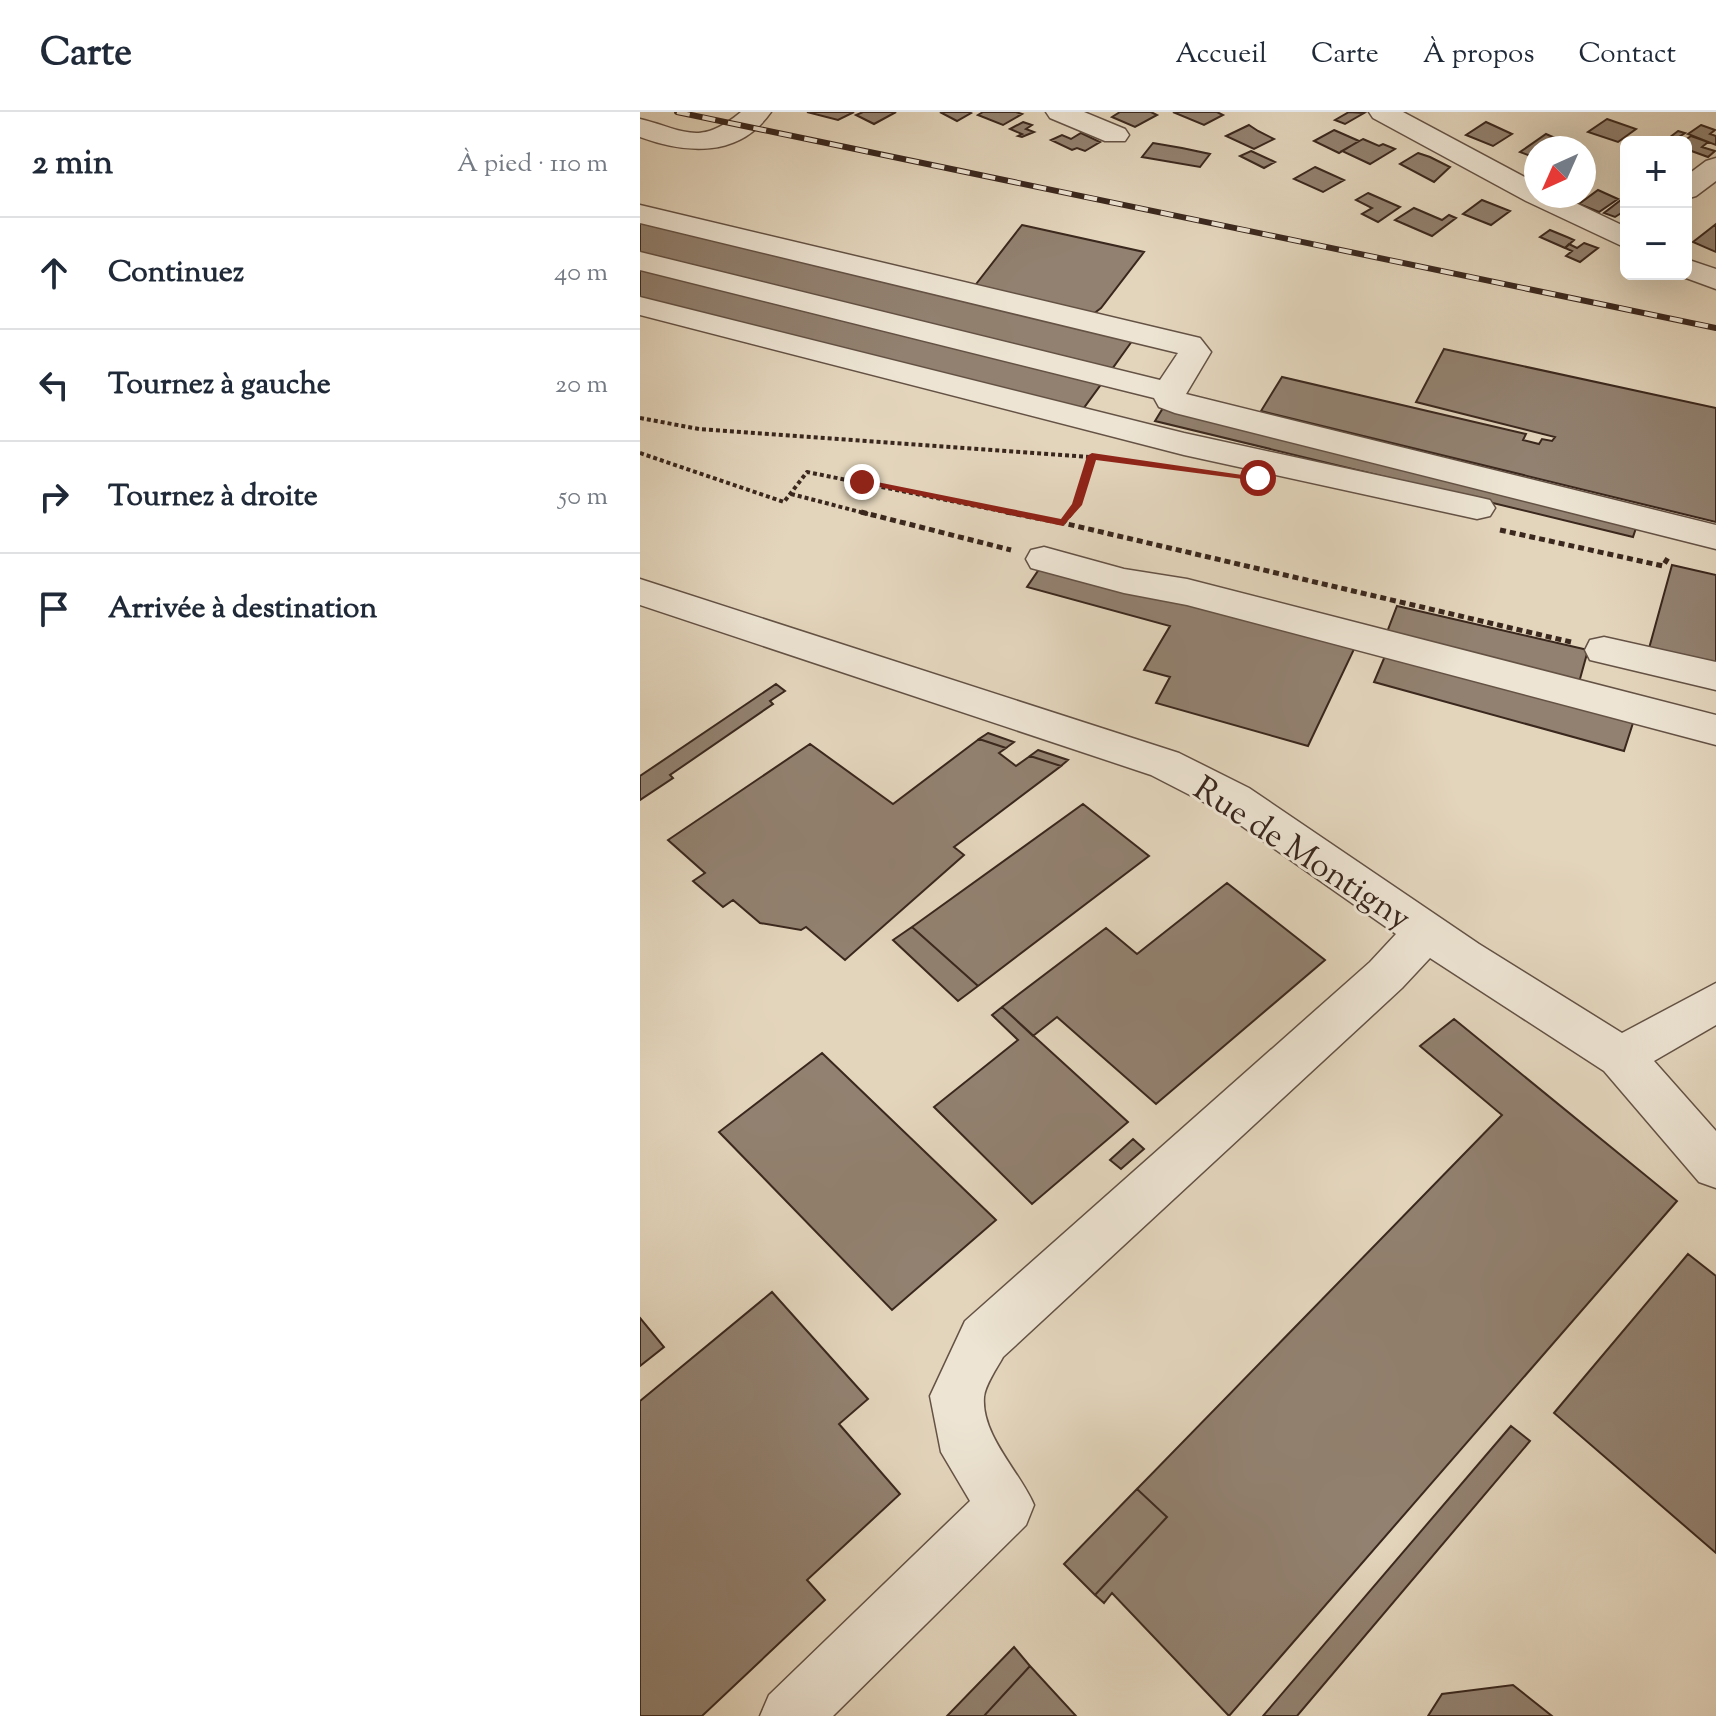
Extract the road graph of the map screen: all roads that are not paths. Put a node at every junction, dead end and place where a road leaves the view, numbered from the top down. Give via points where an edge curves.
1 (757, 112) edge
2 (1060, 112) edge
3 (1383, 112) edge
4 (640, 127) edge
5 (1115, 135) dead end
6 (1716, 167) edge
7 (1692, 185) edge
8 (1524, 189) edge
9 (1562, 208) edge
10 (640, 214) edge
11 (1620, 236) edge
12 (640, 261) edge
13 (1692, 270) edge
14 (1716, 280) edge
15 (640, 306) edge
16 (1169, 392) junction
17 (1716, 537) edge
18 (1716, 545) edge
19 (1044, 559) road end
20 (640, 592) edge
21 (1604, 650) road end
22 (1716, 676) edge
23 (1716, 730) edge
24 (1426, 932) junction
25 (1716, 1002) edge
26 (1621, 1057) junction
27 (1716, 1166) edge
28 (790, 1716) edge

1 - 4 street via 717,143 695,145
2 - 5 street
3 - 8 street
6 - 7 street
9 - 11 street
10 - 16 street via 1189,345 1195,352
12 - 16 street
13 - 14 street
15 - 18 street via 1184,444 1631,542
16 - 17 street via 1171,400 1187,406
19 - 23 street
20 - 24 street, Rue de Montigny via 1165,764 1234,799
21 - 22 street
24 - 26 street, Rue de Montigny
24 - 28 street via 1386,975 984,1339 957,1396 969,1452 1006,1505
25 - 26 street
26 - 27 street, Rue de Montigny

